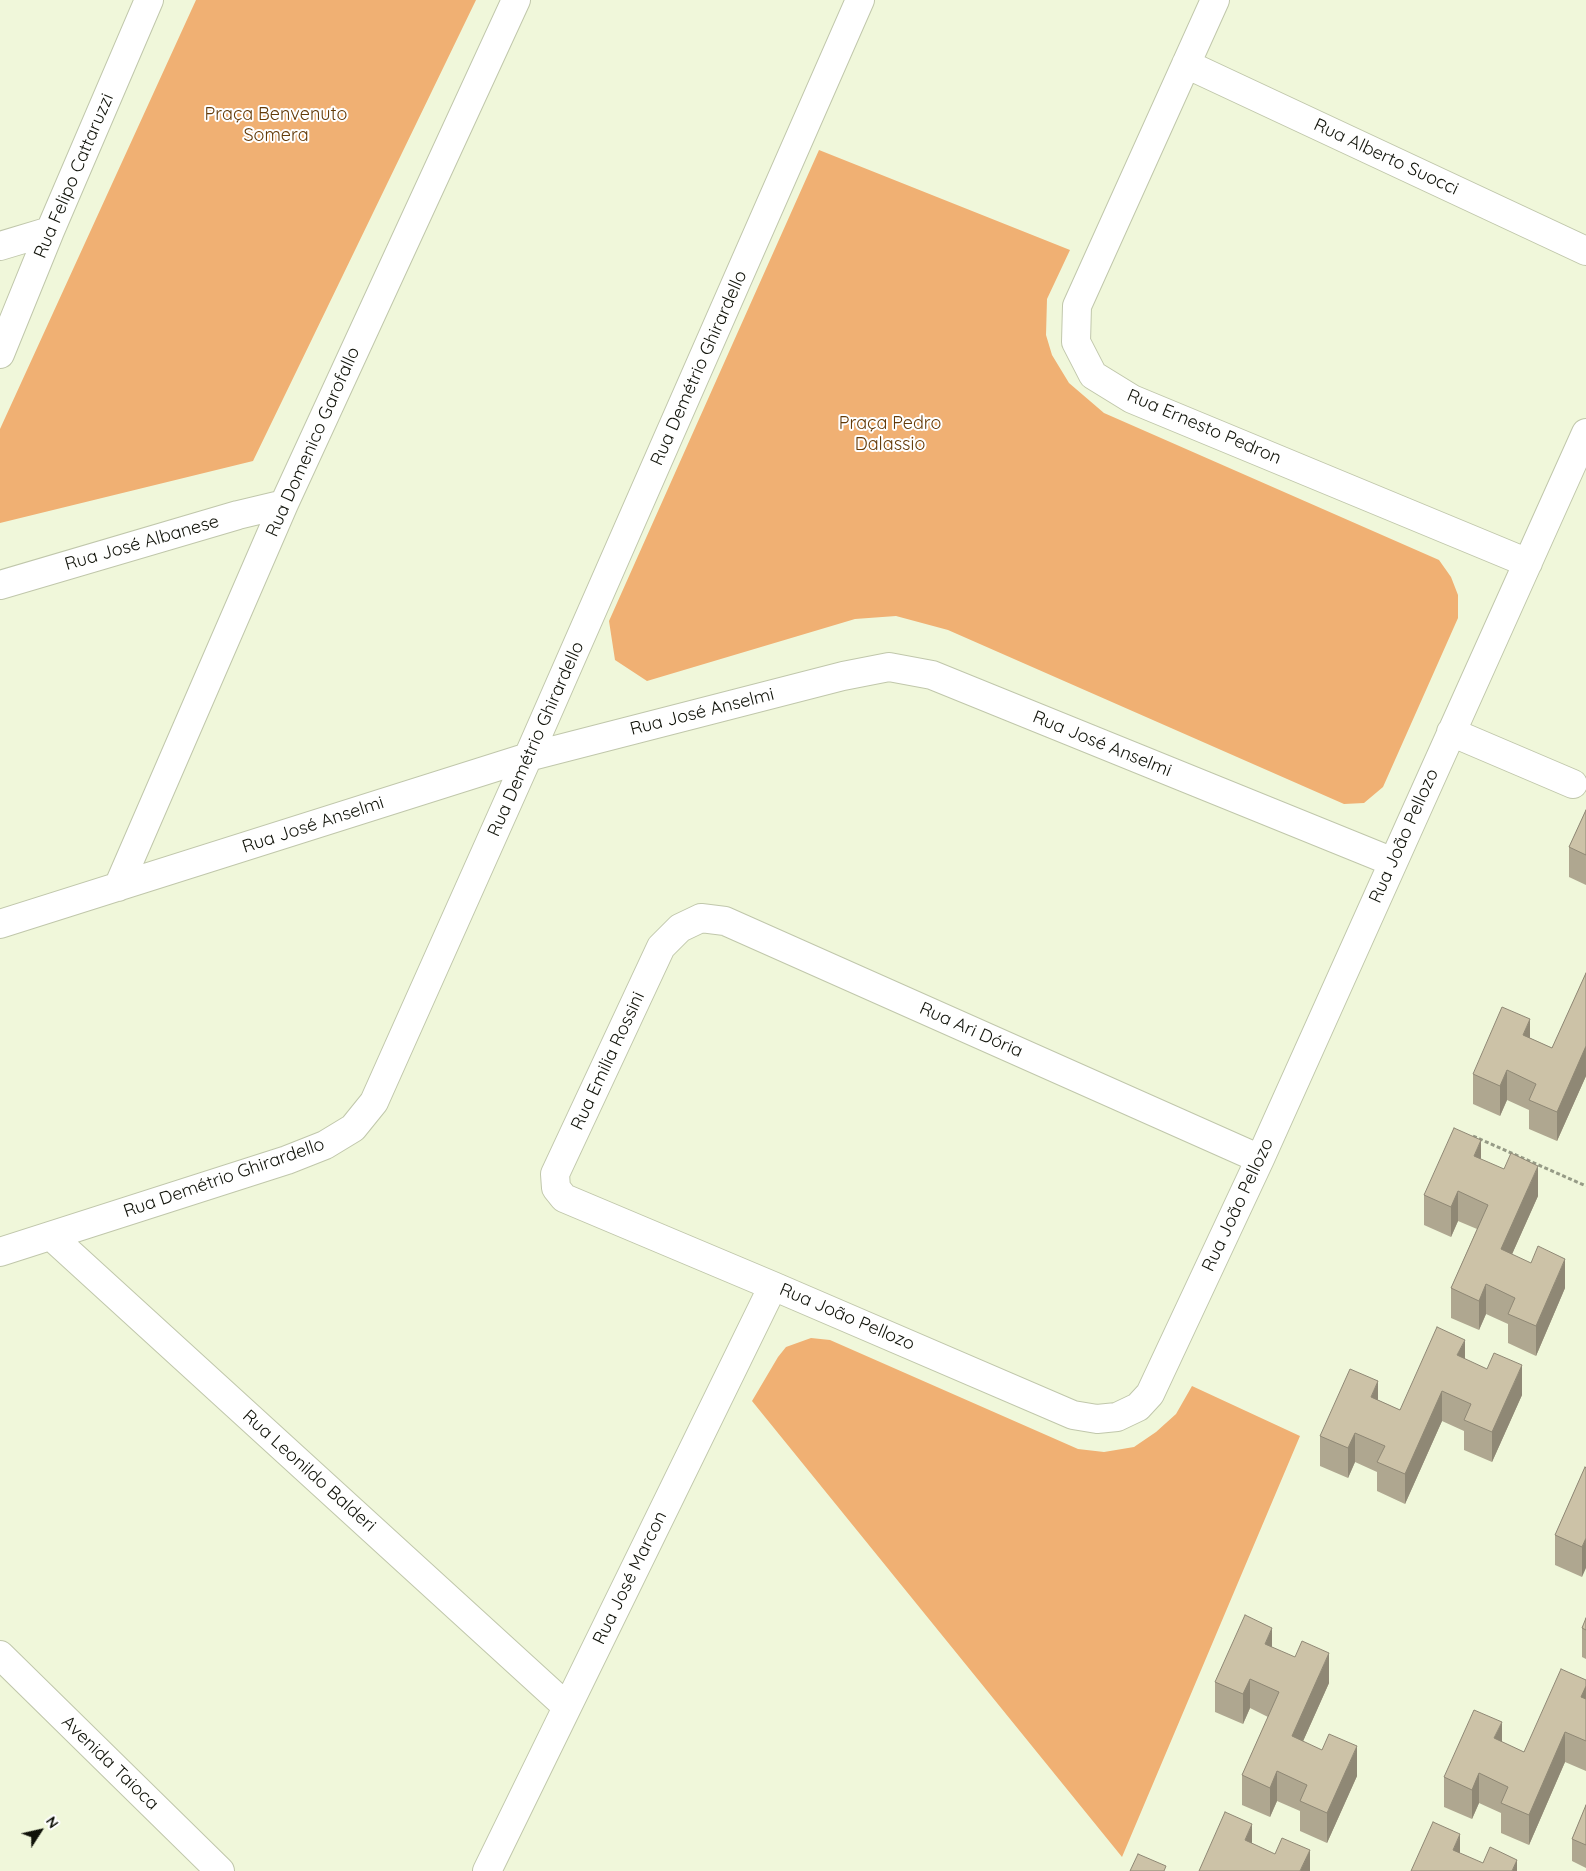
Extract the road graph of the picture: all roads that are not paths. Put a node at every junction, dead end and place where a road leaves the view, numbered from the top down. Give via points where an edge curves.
1 (149, 0) edge
2 (516, 0) edge
3 (860, 0) edge
4 (1215, 0) edge
5 (1186, 64) junction
6 (50, 231) junction
7 (0, 246) edge
8 (1586, 251) edge
9 (0, 354) edge
10 (1586, 433) edge
11 (284, 504) junction
12 (1528, 563) junction
13 (0, 585) edge
14 (1451, 732) junction
15 (528, 757) junction
16 (1573, 784) dead end
17 (1393, 862) junction
18 (118, 887) junction
19 (0, 924) edge
20 (680, 928) joint
21 (1260, 1159) junction
22 (564, 1198) joint
23 (51, 1236) junction
24 (0, 1252) edge
25 (773, 1286) junction
26 (0, 1655) edge
27 (566, 1706) junction
28 (220, 1871) edge
29 (487, 1871) edge

1 - 6 street, Rua Felipo Cattaruzzi
2 - 11 street, Rua Domenico Garofallo
3 - 15 street, Rua Demétrio Ghirardello
4 - 5 street, Rua Ernesto Pedron
5 - 8 street, Rua Alberto Suocci
5 - 12 street, Rua Ernesto Pedron via 1077,306 1076,342 1094,375 1132,399
6 - 7 street
6 - 9 street, Rua Felipo Cattaruzzi
10 - 12 street, Rua João Pellozo
11 - 13 street, Rua José Albanese
11 - 18 street, Rua Domenico Garofallo
12 - 14 street, Rua João Pellozo
14 - 16 street
14 - 17 street, Rua João Pellozo
15 - 17 street, Rua José Anselmi via 889,666 932,675
15 - 18 street, Rua José Anselmi
15 - 23 street, Rua Demétrio Ghirardello via 391,1066 374,1102 353,1128 325,1145 287,1160
17 - 21 street, Rua João Pellozo
18 - 19 street, Rua José Anselmi
20 - 21 street, Rua Ari Dória via 701,918 725,921
20 - 22 street, Rua Emilia Rossini via 661,947 555,1174 556,1188
21 - 25 street, Rua João Pellozo via 1150,1394 1138,1407 1116,1417 1097,1419 1073,1415
22 - 25 street, Rua João Pellozo
23 - 24 street, Rua Demétrio Ghirardello
23 - 27 street, Rua Leonildo Balderi
25 - 27 street, Rua José Marcon
26 - 28 street, Avenida Taioca
27 - 29 street, Rua José Marcon

